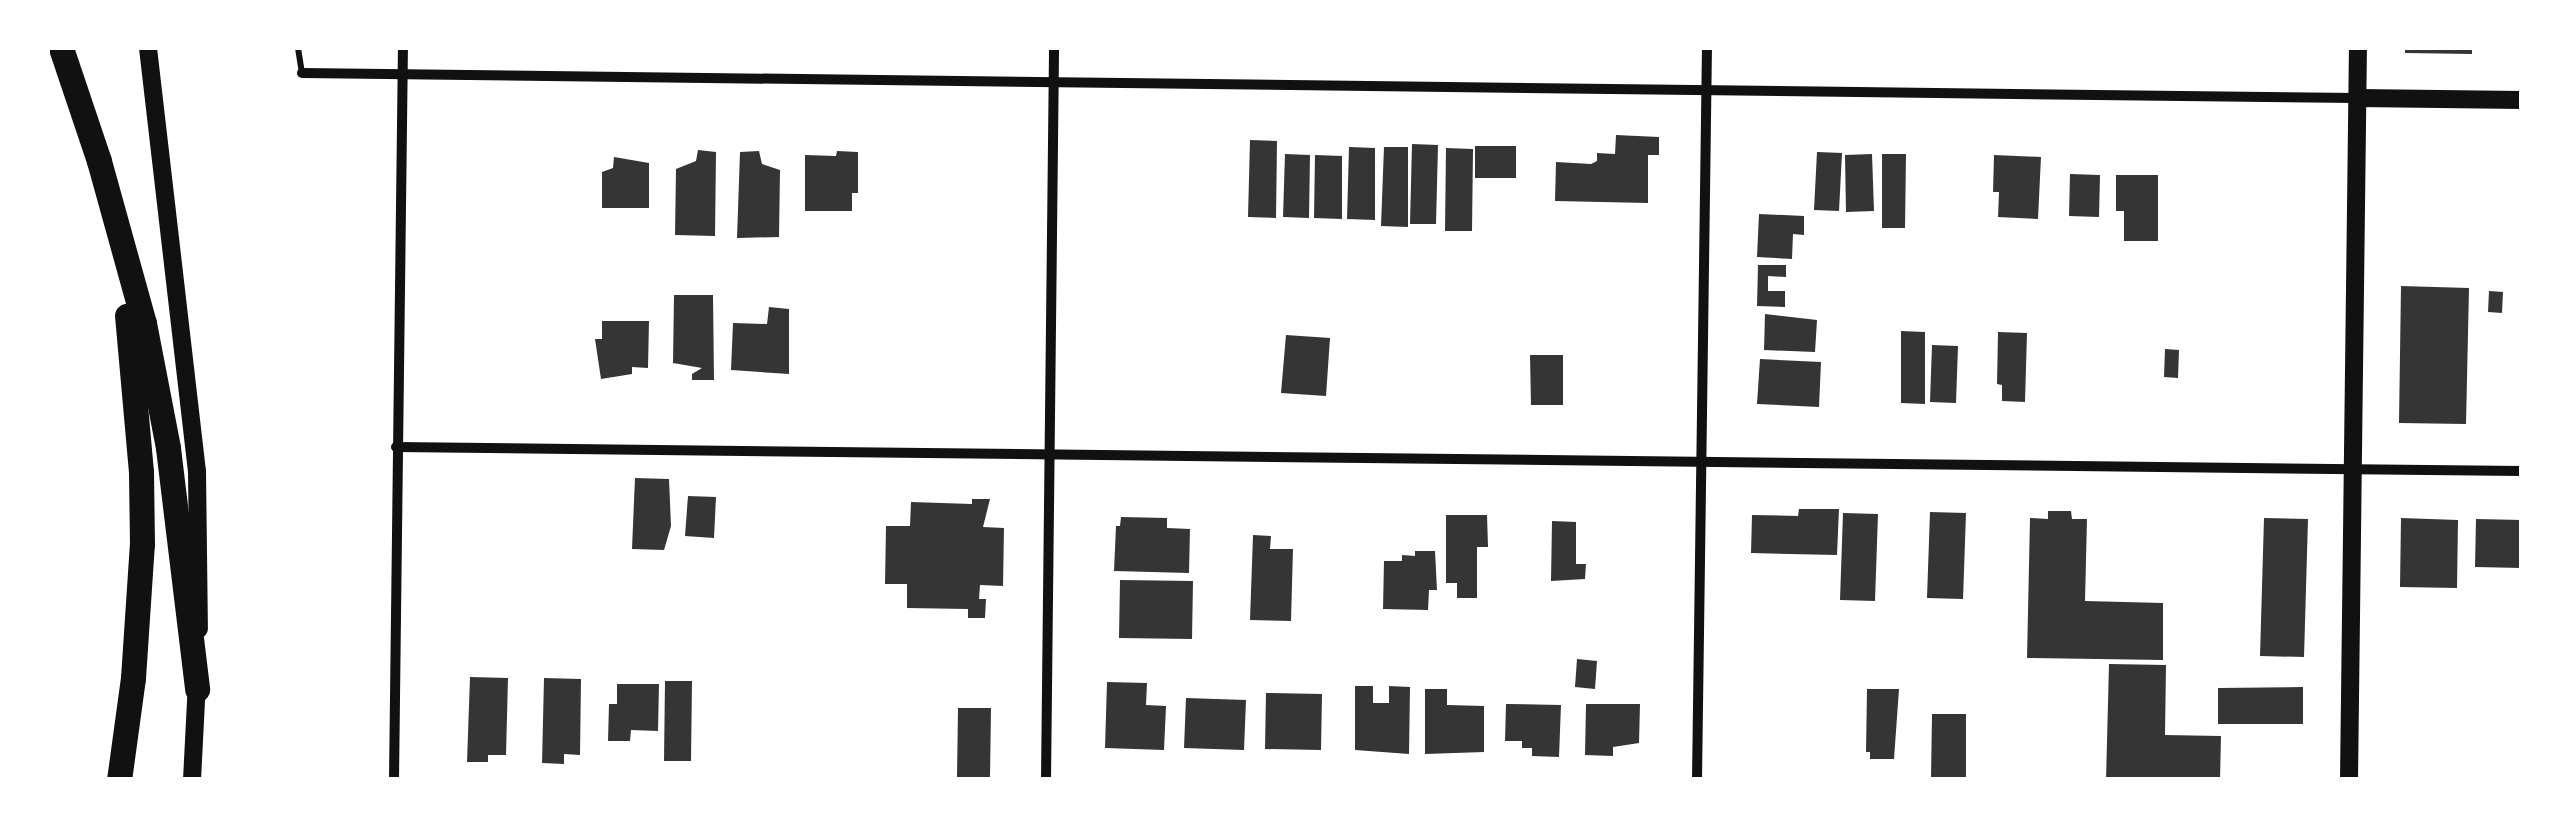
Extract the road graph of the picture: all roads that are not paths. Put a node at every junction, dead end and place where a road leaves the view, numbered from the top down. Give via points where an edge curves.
1 (61, 48) edge
2 (148, 48) edge
3 (298, 48) edge
4 (403, 48) edge
5 (1054, 48) edge
6 (1707, 48) edge
7 (2358, 48) edge
8 (302, 72) joint
9 (403, 75) junction
10 (1054, 83) junction
11 (1706, 94) junction
12 (2358, 98) junction
13 (2522, 100) edge
14 (99, 161) junction
15 (396, 447) junction
16 (1050, 455) junction
17 (1700, 462) junction
18 (2351, 469) junction
19 (2522, 471) edge
20 (197, 689) junction
21 (119, 780) edge
22 (192, 780) edge
23 (394, 780) edge
24 (1046, 780) edge
25 (1696, 780) edge
26 (2348, 780) edge

1 - 14 highway
2 - 20 street via 196,471
3 - 8 lane
4 - 9 street
5 - 10 street
6 - 11 street
7 - 12 street
8 - 9 street
9 - 10 street
9 - 15 street
10 - 11 street
10 - 16 street
11 - 12 street
11 - 17 street
12 - 13 street
12 - 18 street
14 - 20 highway via 144,323 168,448
14 - 21 highway via 130,333 141,472 133,678
15 - 16 street
15 - 23 street
16 - 17 street
16 - 24 street
17 - 18 street
17 - 25 street
18 - 19 street
18 - 26 street
20 - 22 street

